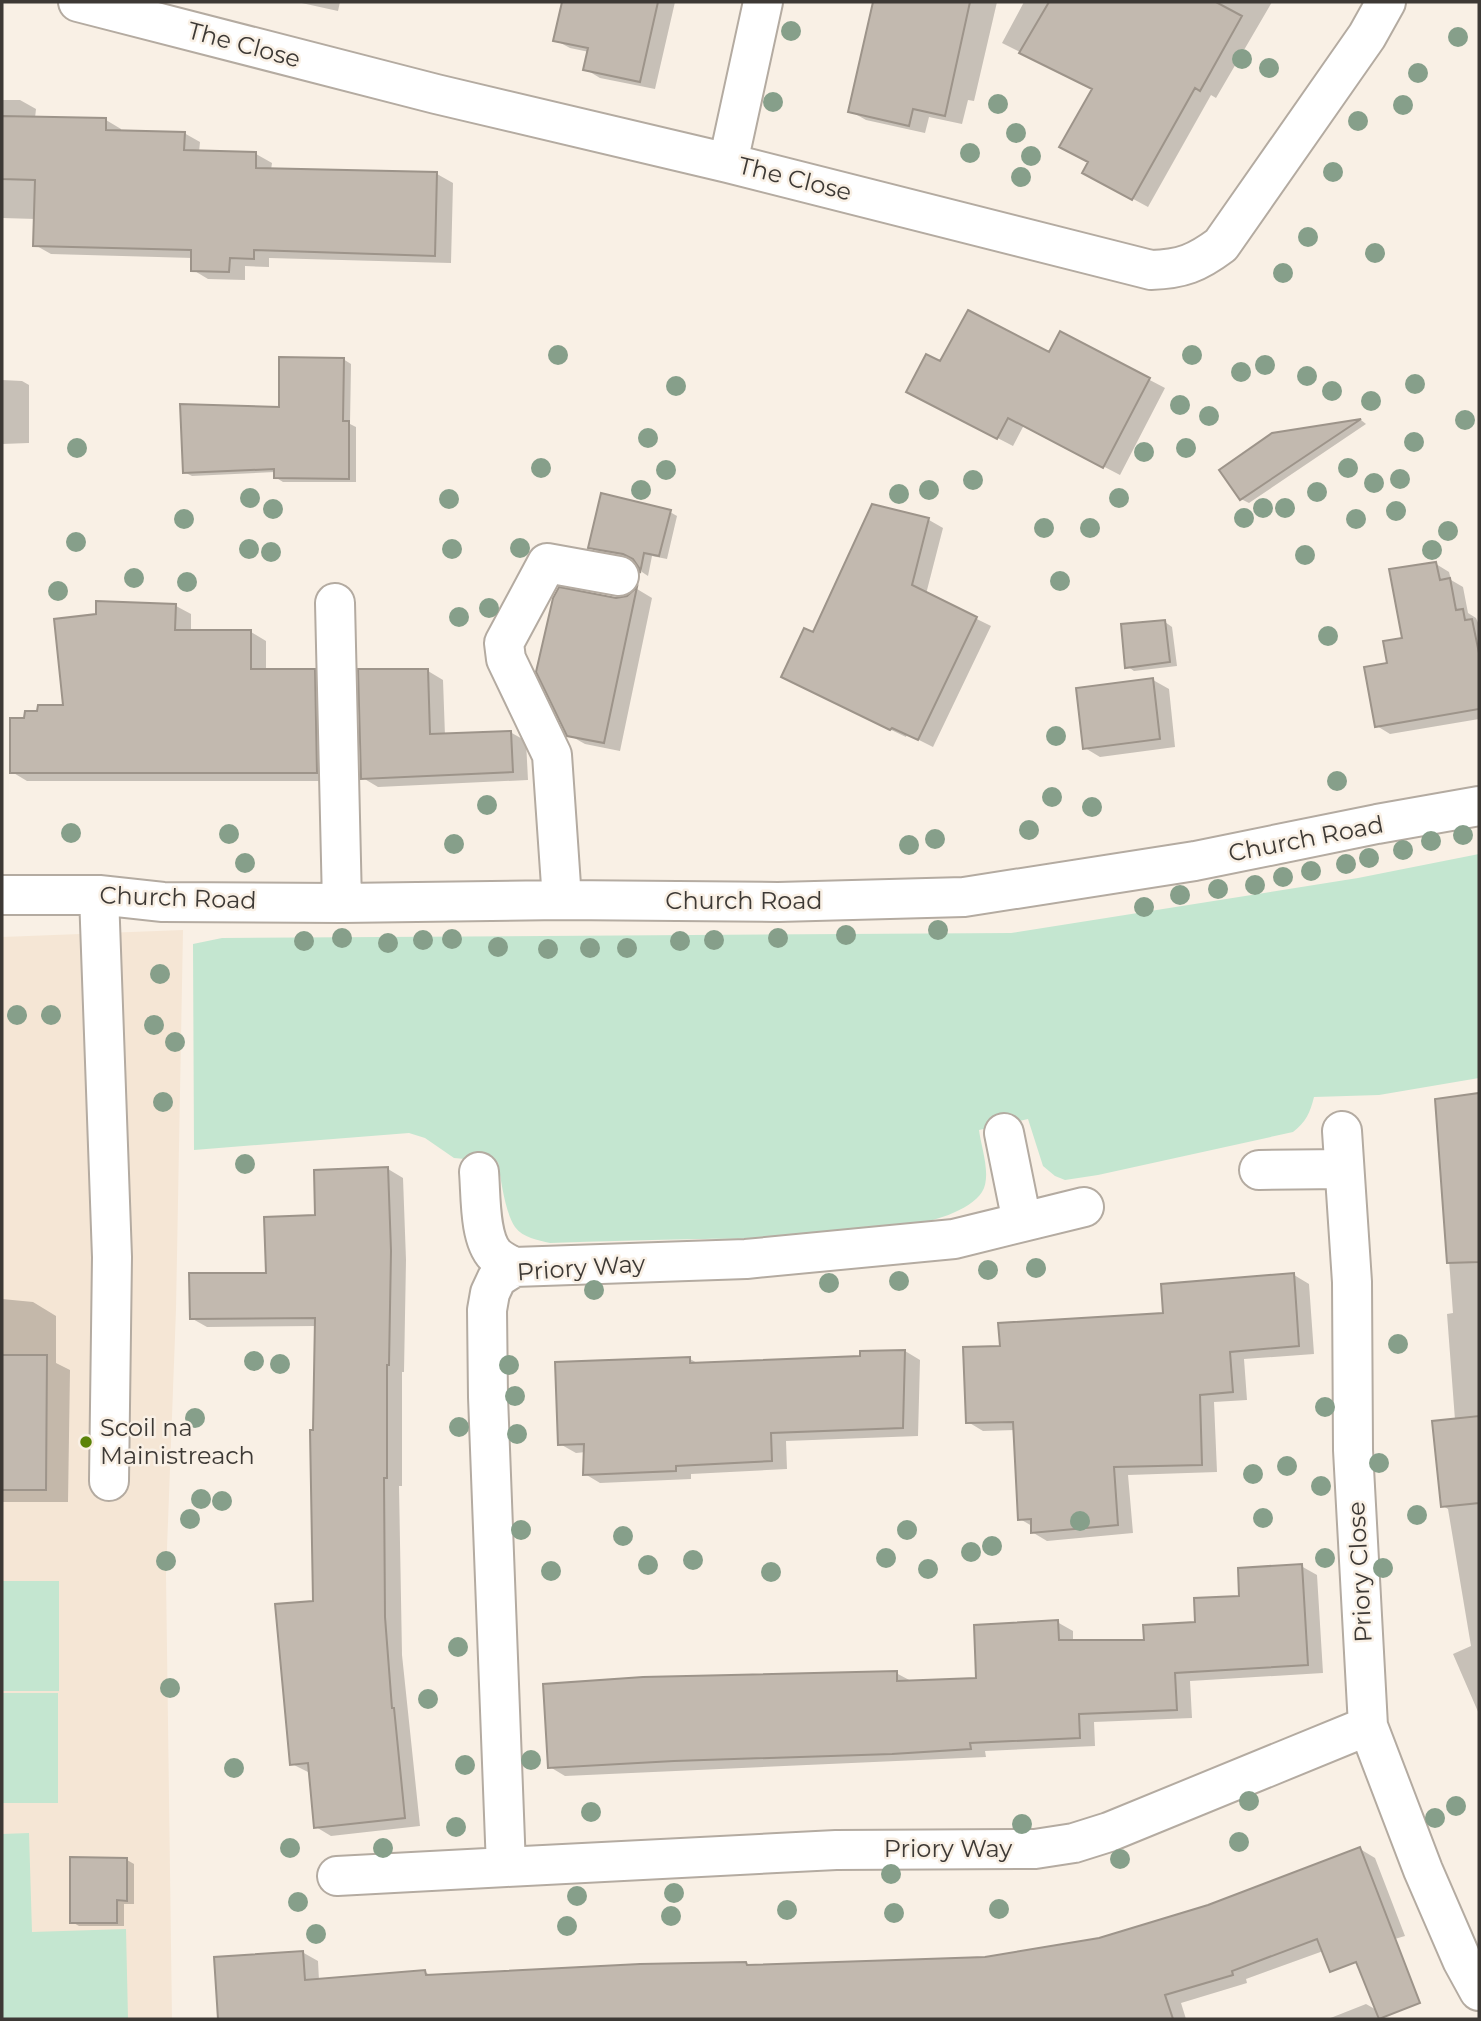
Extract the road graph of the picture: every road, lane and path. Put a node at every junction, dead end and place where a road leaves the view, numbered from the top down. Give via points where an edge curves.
1 (78, 2) edge
2 (763, 2) edge
3 (1386, 2) edge
4 (728, 163) junction
5 (618, 576) dead end
6 (335, 603) dead end
7 (1479, 807) edge
8 (99, 894) junction
9 (2, 895) edge
10 (562, 900) junction
11 (342, 903) junction
12 (1342, 1131) dead end
13 (1004, 1133) dead end
14 (1344, 1169) junction
15 (1259, 1170) dead end
16 (479, 1172) dead end
17 (1084, 1207) dead end
18 (1022, 1222) junction
19 (514, 1267) junction
20 (109, 1481) dead end
21 (1368, 1726) junction
22 (506, 1867) junction
23 (337, 1876) dead end
24 (1479, 1991) edge

1 - 4 street, The Close
2 - 4 street
3 - 4 street, The Close via 1222,244 1199,261 1173,269 1151,270
5 - 10 street via 547,563 504,643 506,659 552,755
6 - 11 street
7 - 10 street, Church Road via 1195,861 964,897 778,902
8 - 9 street, Church Road
8 - 11 street, Church Road via 163,902
8 - 20 street via 111,1257
10 - 11 street, Church Road
12 - 14 street, Priory Close
13 - 18 street
14 - 15 street
14 - 21 street, Priory Close
16 - 19 street via 489,1247
17 - 18 street, Priory Way
18 - 19 street, Priory Way via 954,1239 746,1259
19 - 22 street, Priory Way via 497,1278 487,1310
21 - 22 street, Priory Way via 1074,1843 1035,1849 836,1850
21 - 24 street, Priory Close via 1419,1859
22 - 23 street, Priory Way

